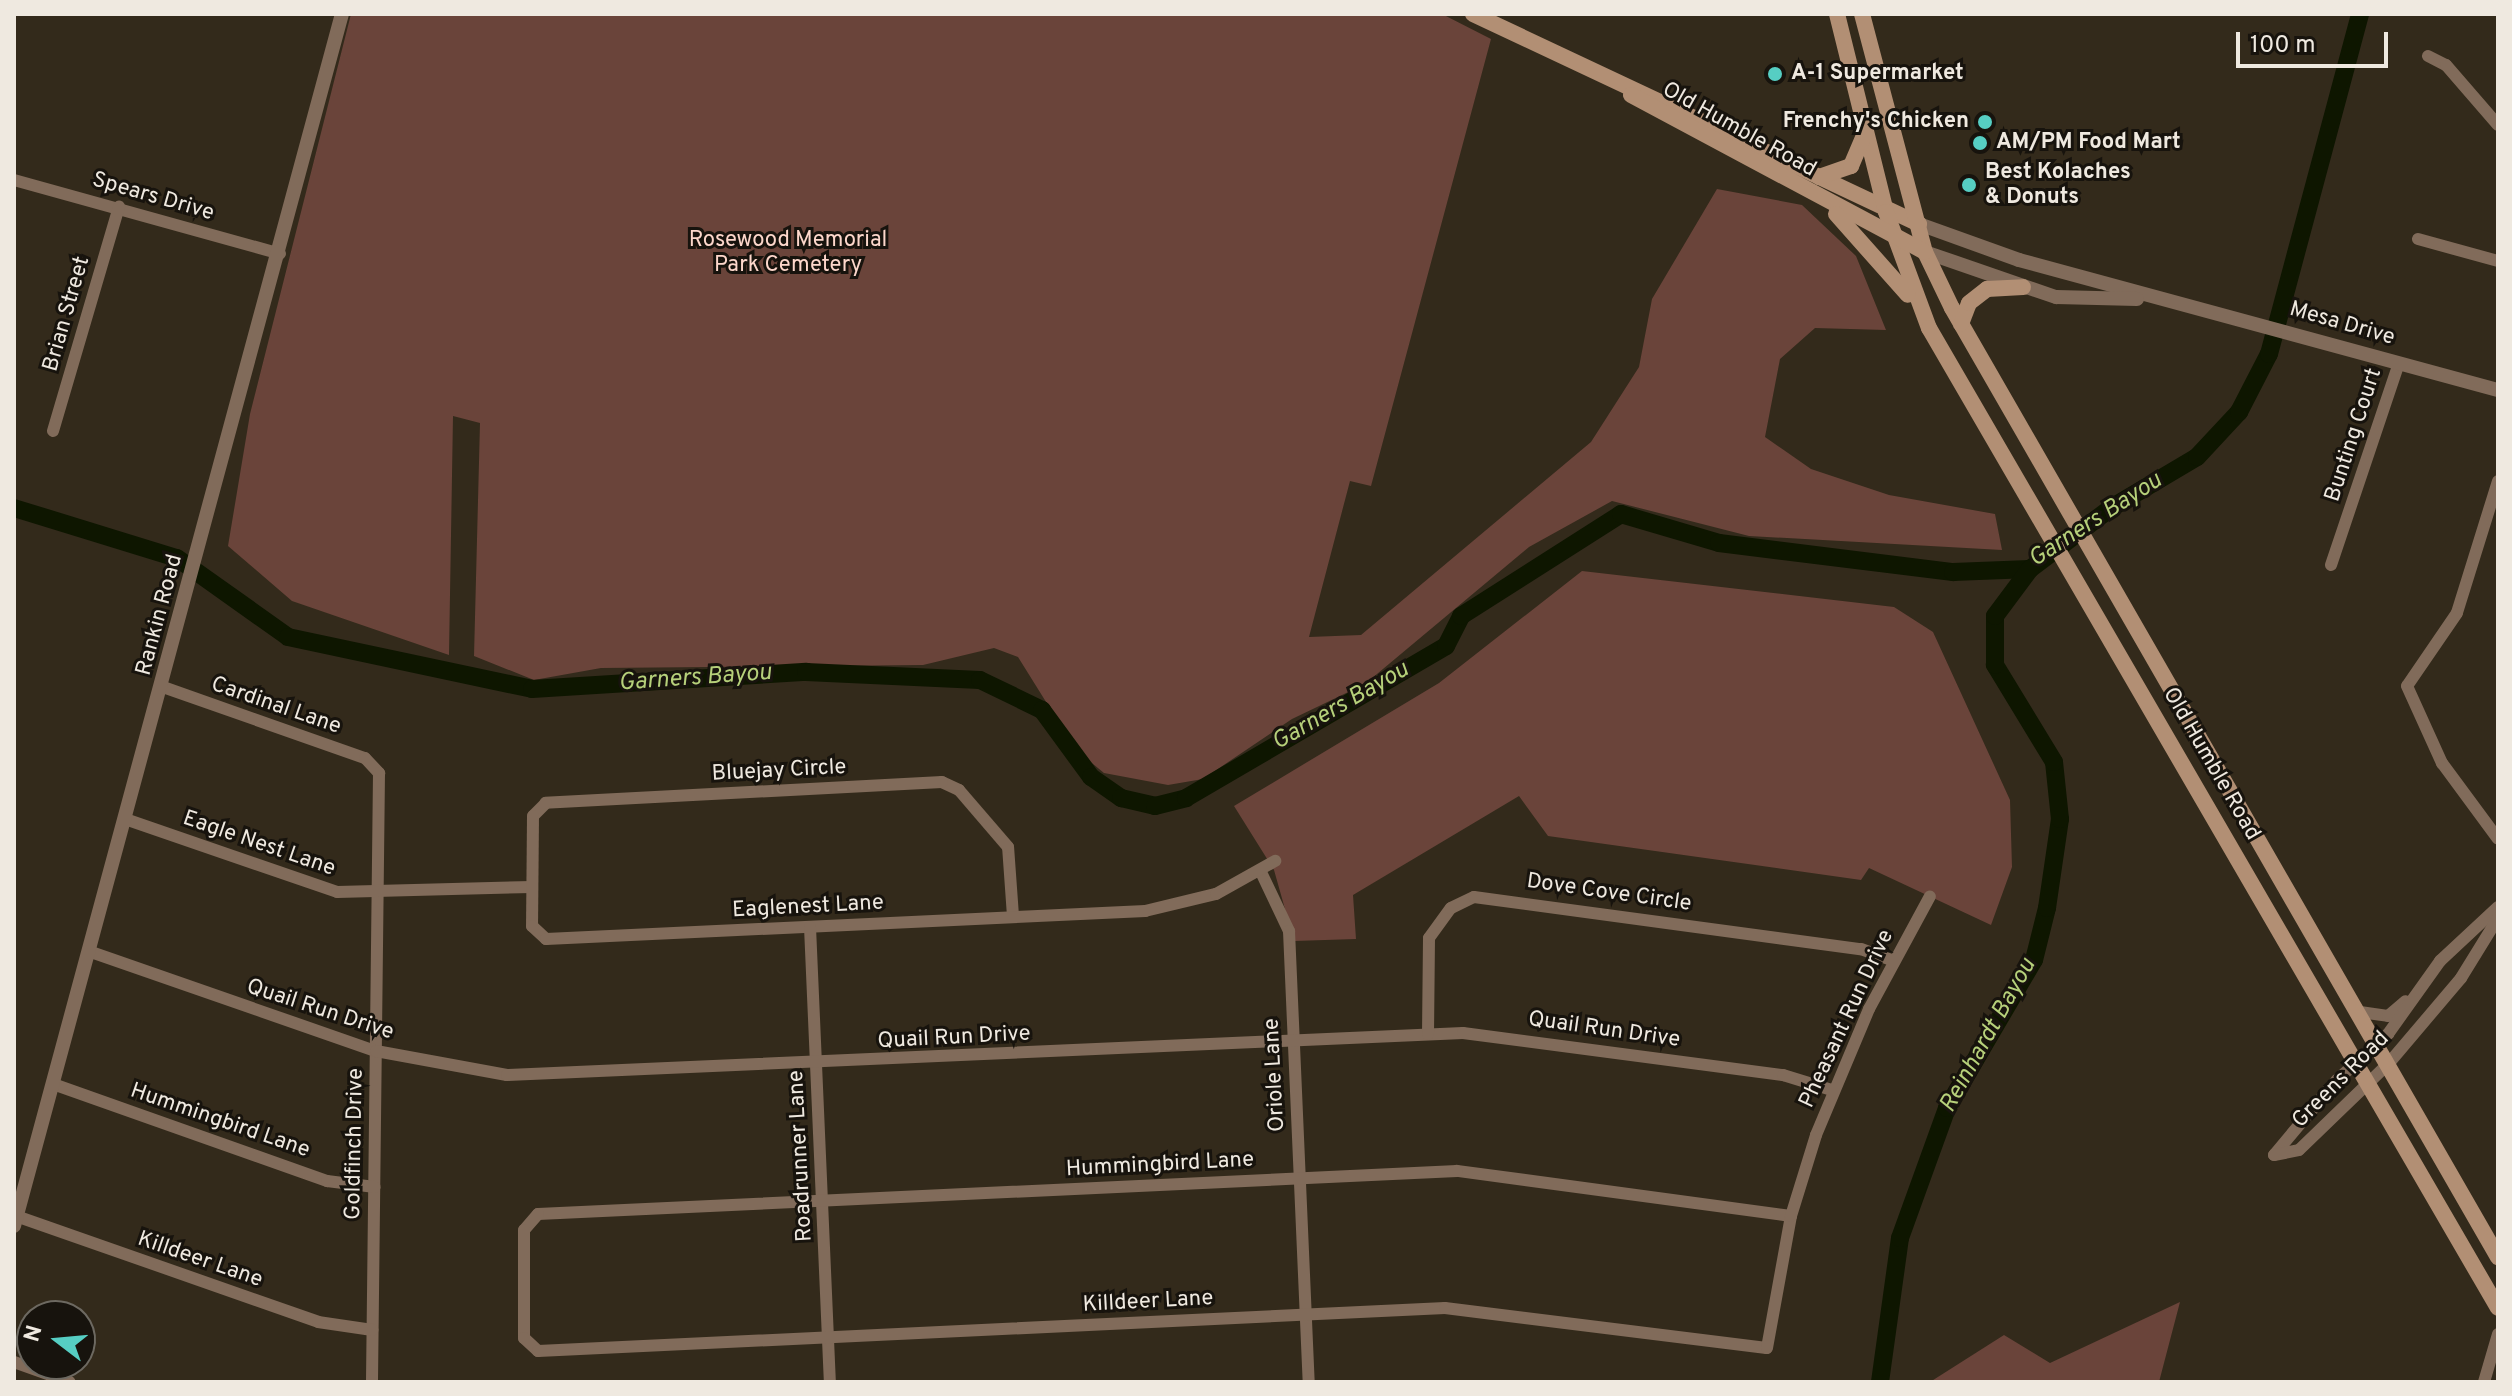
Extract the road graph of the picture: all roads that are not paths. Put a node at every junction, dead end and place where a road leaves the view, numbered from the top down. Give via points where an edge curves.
1 (342, 14) edge
2 (1473, 14) edge
3 (1837, 14) edge
4 (1862, 14) edge
5 (2428, 56) dead end
6 (1564, 57) junction
7 (2498, 125) edge
8 (1866, 131) junction
9 (1816, 177) junction
10 (14, 180) edge
11 (1820, 199) junction
12 (119, 207) junction
13 (1886, 212) junction
14 (1919, 224) junction
15 (1895, 238) junction
16 (2418, 239) dead end
17 (1925, 252) junction
18 (280, 254) junction
19 (2498, 261) edge
20 (2023, 287) junction
21 (2174, 300) junction
22 (1927, 323) junction
23 (1961, 324) junction
24 (2399, 363) junction
25 (2498, 390) edge
26 (53, 431) dead end
27 (2498, 481) edge
28 (2331, 565) dead end
29 (163, 687) junction
30 (2191, 721) junction
31 (2168, 735) junction
32 (375, 764) joint
33 (128, 820) junction
34 (2498, 839) edge
35 (1275, 861) dead end
36 (1260, 870) junction
37 (532, 887) junction
38 (378, 893) junction
39 (1930, 896) dead end
40 (2498, 907) edge
41 (1013, 916) junction
42 (2498, 918) edge
43 (810, 927) junction
44 (91, 952) junction
45 (1894, 961) junction
46 (2418, 991) junction
47 (2360, 1012) junction
48 (1428, 1034) junction
49 (1293, 1041) junction
50 (2379, 1043) junction
51 (376, 1051) junction
52 (2358, 1062) junction
53 (2389, 1063) junction
54 (816, 1064) junction
55 (2370, 1082) junction
56 (53, 1084) junction
57 (1832, 1090) junction
58 (1299, 1178) junction
59 (375, 1187) junction
60 (823, 1201) junction
61 (1791, 1216) junction
62 (15, 1221) edge
63 (2498, 1257) edge
64 (2498, 1308) edge
65 (1307, 1315) junction
66 (372, 1330) junction
67 (2498, 1334) edge
68 (829, 1337) junction
69 (529, 1347) joint
70 (1767, 1348) joint
71 (14, 1362) edge
72 (70, 1382) edge
73 (372, 1382) edge
74 (830, 1382) edge
75 (1309, 1382) edge
76 (2484, 1382) edge

1 - 18 street, Rankin Road
2 - 6 main road, Old Humble Road
3 - 8 main road
4 - 14 main road
5 - 7 street via 2446,65
6 - 9 main road, Old Humble Road
6 - 11 main road, Old Humble Road
8 - 9 main road via 1851,166
8 - 13 main road
9 - 13 main road, Old Humble Road
10 - 12 street, Spears Drive
11 - 15 main road, Old Humble Road
11 - 22 main road
12 - 18 street, Spears Drive
12 - 26 street, Brian Street
13 - 14 main road, Old Humble Road
13 - 15 main road, Old Humble Road
14 - 17 main road, Old Humble Road
14 - 21 street, Mesa Drive
15 - 17 main road, Mesa Drive
15 - 22 main road, Old Humble Road
16 - 19 street
17 - 20 street, Mesa Drive
17 - 23 main road, Old Humble Road
18 - 29 street, Rankin Road
20 - 21 street, Mesa Drive via 2056,297
20 - 23 main road via 1987,289 1969,303
21 - 24 street, Mesa Drive
22 - 31 main road, Old Humble Road
23 - 30 main road, Old Humble Road
24 - 25 street, Mesa Drive
24 - 28 street, Bunting Court
27 - 34 street via 2457,613 2407,686 2442,763
29 - 32 street, Cardinal Lane
29 - 33 street, Rankin Road
30 - 31 main road
30 - 47 main road, Old Humble Road
31 - 52 main road, Old Humble Road
32 - 38 street, Goldfinch Drive
33 - 38 street, Eagle Nest Lane via 318,887
33 - 44 street, Rankin Road
35 - 36 street, Eaglenest Lane
36 - 41 street, Eaglenest Lane via 1216,894 1168,909
36 - 49 street, Oriole Lane via 1289,931
37 - 38 street
37 - 41 street, Bluejay Circle via 533,816 546,803 942,782 959,790 1008,847
37 - 43 street, Eaglenest Lane via 532,926 546,939
38 - 51 street, Goldfinch Drive
39 - 45 street, Pheasant Run Drive
40 - 46 street, Greens Road
41 - 43 street, Eaglenest Lane
42 - 53 street, Greens Road via 2461,978
43 - 54 street, Roadrunner Lane
44 - 51 street, Quail Run Drive
44 - 56 street, Rankin Road
45 - 48 street, Dove Cove Circle via 1861,949 1474,897 1451,908 1429,938
45 - 57 street, Pheasant Run Drive
46 - 47 street, Greens Road via 2388,1016
46 - 50 street, Greens Road
47 - 50 main road, Old Humble Road
48 - 49 street, Quail Run Drive
48 - 57 street, Quail Run Drive via 1536,1040 1783,1075
49 - 54 street, Quail Run Drive
49 - 58 street, Oriole Lane
50 - 52 street, Greens Road
50 - 53 main road, Old Humble Road
51 - 54 street, Quail Run Drive via 507,1075
51 - 59 street, Goldfinch Drive
52 - 55 main road, Old Humble Road
52 - 55 street, Greens Road via 2274,1155 2299,1150
53 - 55 street, Greens Road
53 - 63 main road, Old Humble Road
54 - 60 street, Roadrunner Lane
55 - 64 main road, Old Humble Road
56 - 59 street, Hummingbird Lane via 327,1181
56 - 62 street, Rankin Road
57 - 61 street, Pheasant Run Drive
58 - 60 street, Hummingbird Lane
58 - 61 street, Hummingbird Lane via 1499,1174
58 - 65 street, Oriole Lane
59 - 66 street, Goldfinch Drive
60 - 68 street, Roadrunner Lane
60 - 69 street, Hummingbird Lane via 530,1219 524,1230
61 - 70 street, Pheasant Run Drive
62 - 66 street, Killdeer Lane via 318,1322
65 - 68 street, Killdeer Lane
65 - 70 street, Killdeer Lane via 1486,1310
65 - 75 street, Oriole Lane
66 - 73 street, Goldfinch Drive
67 - 76 street
68 - 69 street, Killdeer Lane
68 - 74 street, Roadrunner Lane
71 - 72 street

